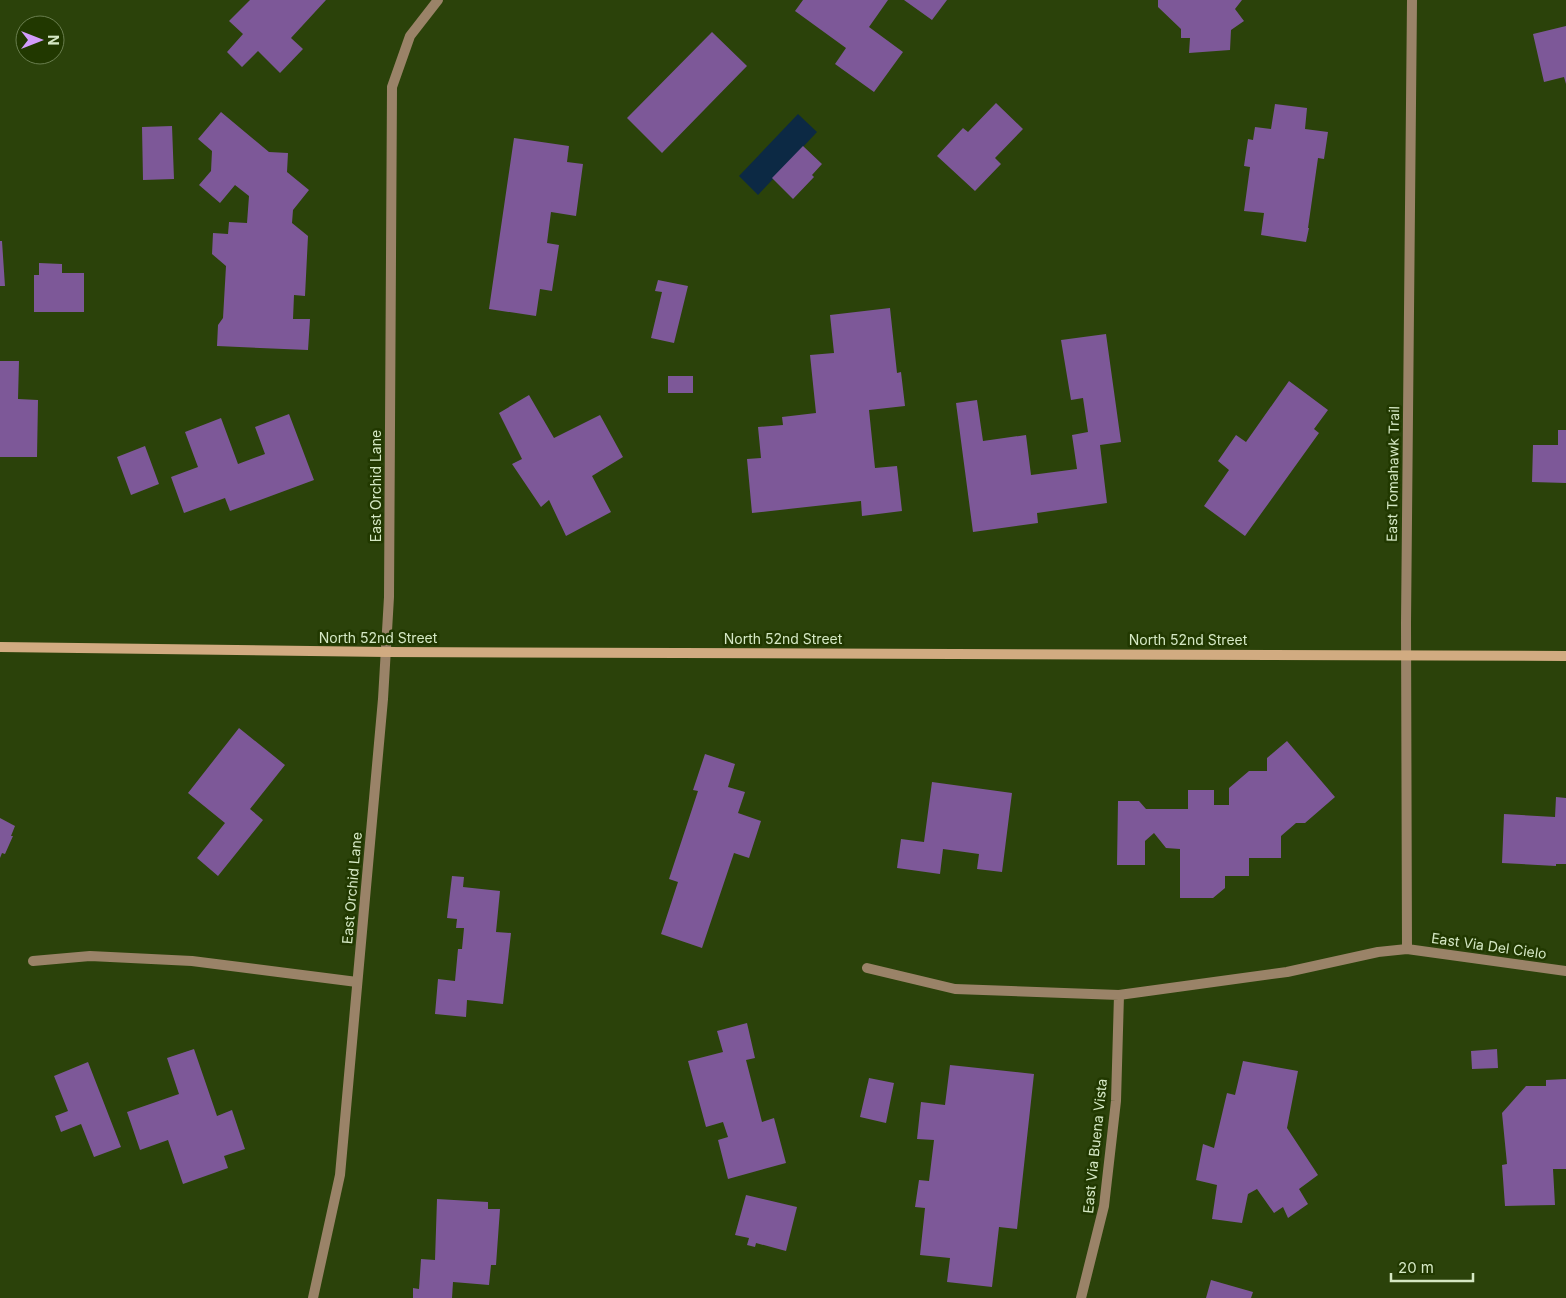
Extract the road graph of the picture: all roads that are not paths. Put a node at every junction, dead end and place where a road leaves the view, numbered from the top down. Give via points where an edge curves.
1 (438, 0) edge
2 (1412, 0) edge
3 (0, 647) edge
4 (386, 652) junction
5 (1406, 656) junction
6 (1566, 656) edge
7 (1407, 949) junction
8 (33, 961) dead end
9 (867, 968) dead end
10 (1566, 971) edge
11 (357, 982) junction
12 (1118, 995) junction
13 (313, 1298) edge
14 (1081, 1298) edge

1 - 4 street, East Orchid Lane via 410,36 392,87
2 - 5 street, East Tomahawk Trail
3 - 4 street, North 52nd Street
4 - 5 street, North 52nd Street
4 - 11 street, East Orchid Lane
5 - 6 street, North 52nd Street
5 - 7 street, East Tomahawk Trail
7 - 10 street, East Via Del Cielo
7 - 12 street via 1286,972
8 - 11 street via 90,956 192,961
9 - 12 street via 955,989
11 - 13 street, East Orchid Lane via 340,1175
12 - 14 street, East Via Buena Vista via 1116,1101 1104,1206

